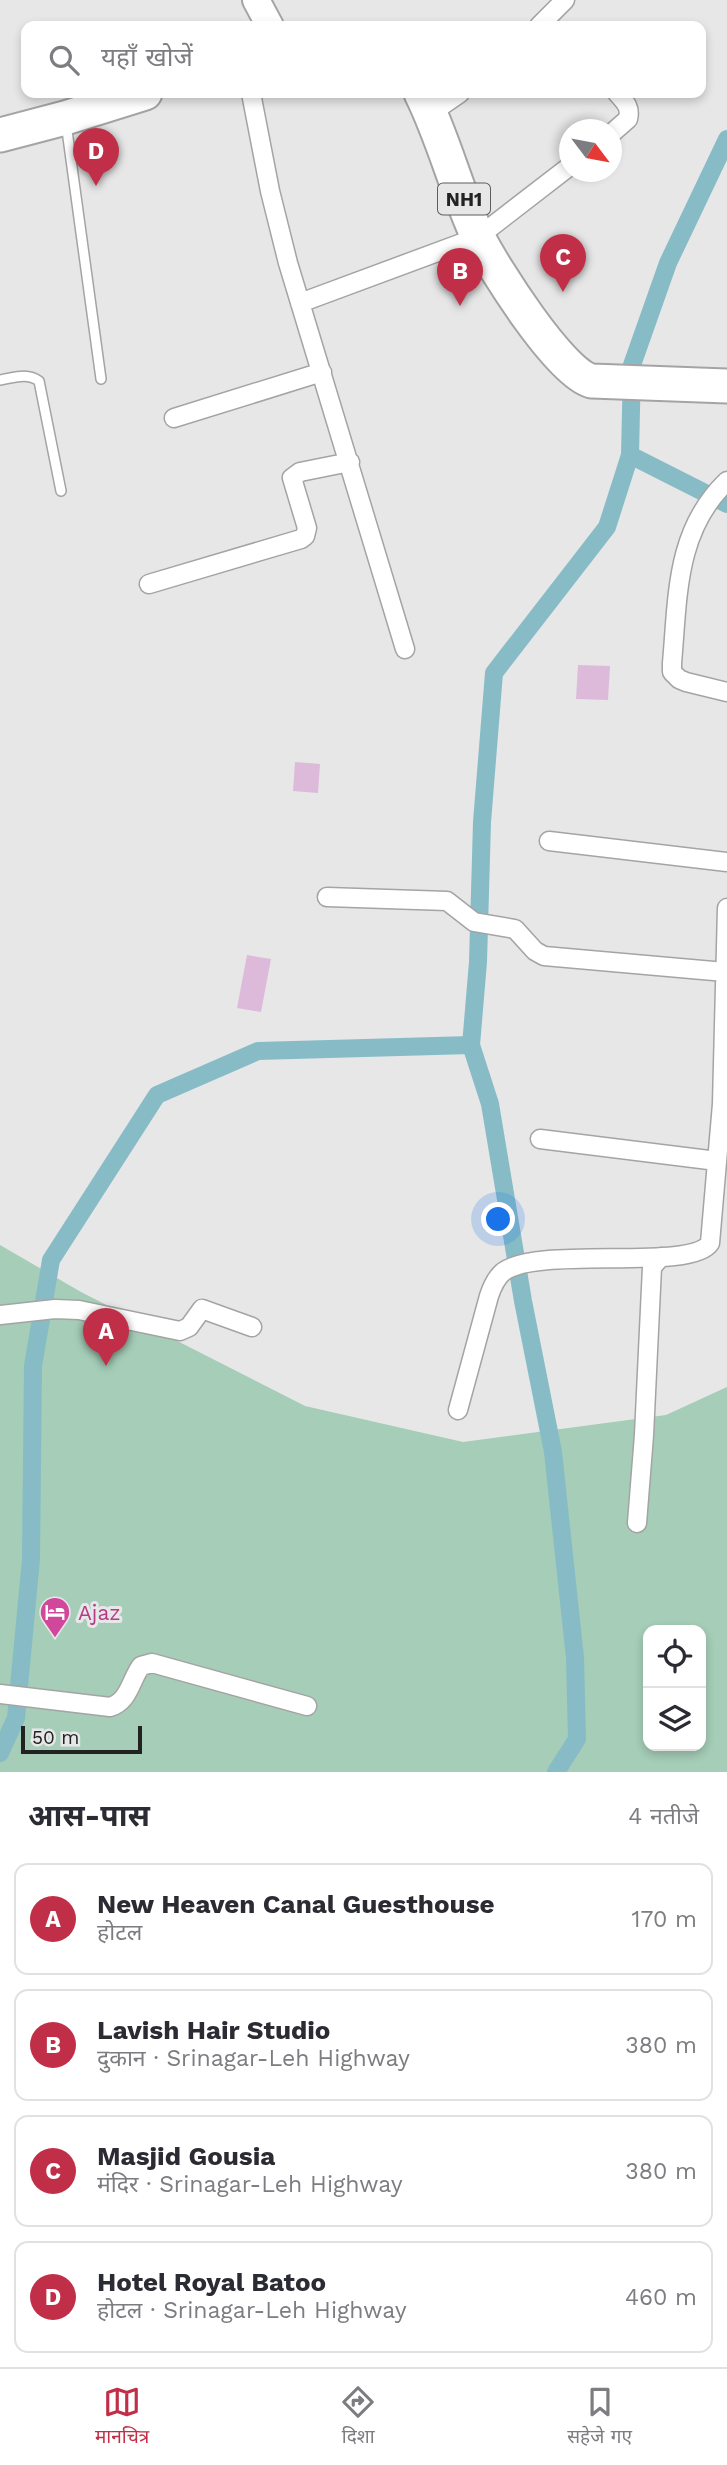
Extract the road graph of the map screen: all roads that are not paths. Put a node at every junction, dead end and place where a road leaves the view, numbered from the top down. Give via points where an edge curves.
1 (256, 0) edge
2 (565, 0) edge
3 (267, 21) edge
4 (550, 21) edge
5 (129, 98) edge
6 (252, 98) edge
7 (443, 98) edge
8 (622, 98) edge
9 (426, 103) edge
10 (65, 118) junction
11 (622, 124) edge
12 (0, 135) edge
13 (559, 174) edge
14 (478, 237) junction
15 (300, 303) junction
16 (322, 372) junction
17 (101, 379) dead end
18 (0, 380) edge
19 (727, 386) edge
20 (590, 388) junction
21 (727, 403) edge
22 (174, 418) dead end
23 (350, 462) junction
24 (726, 481) edge
25 (61, 491) dead end
26 (149, 584) dead end
27 (405, 649) dead end
28 (726, 691) edge
29 (549, 841) dead end
30 (727, 862) edge
31 (327, 897) dead end
32 (727, 908) edge
33 (725, 972) junction
34 (726, 1023) edge
35 (725, 1060) edge
36 (724, 1105) edge
37 (540, 1139) dead end
38 (717, 1161) junction
39 (661, 1257) junction
40 (0, 1315) edge
41 (252, 1327) dead end
42 (458, 1410) dead end
43 (637, 1522) dead end
44 (0, 1694) edge
45 (307, 1706) dead end

1 - 3 street
2 - 4 street
5 - 10 highway
6 - 15 street via 270,191
7 - 9 street
8 - 11 street via 630,111
9 - 14 highway, NH1
10 - 12 highway
10 - 17 lane
13 - 14 street
14 - 15 street
14 - 20 highway, NH1 via 516,302 524,326 552,367 571,385
15 - 16 street
16 - 22 street
16 - 23 street
18 - 25 lane via 25,375 34,377 42,388
19 - 20 highway
20 - 21 highway, NH1 via 607,400
23 - 26 street via 300,472 292,478 307,528 301,539
23 - 27 street
24 - 28 street via 689,536 682,563 672,672 686,682
29 - 30 street
31 - 33 street via 438,900 452,904 474,922 515,929 544,956
32 - 33 street
33 - 34 street
34 - 35 street
35 - 36 street
36 - 38 street
37 - 38 street
38 - 39 street via 710,1243 702,1250
39 - 42 street via 521,1263 503,1272 489,1296
39 - 43 street via 652,1267
40 - 41 street via 55,1309 96,1312 180,1331 189,1327 202,1309
44 - 45 street via 116,1706 141,1665 152,1663

